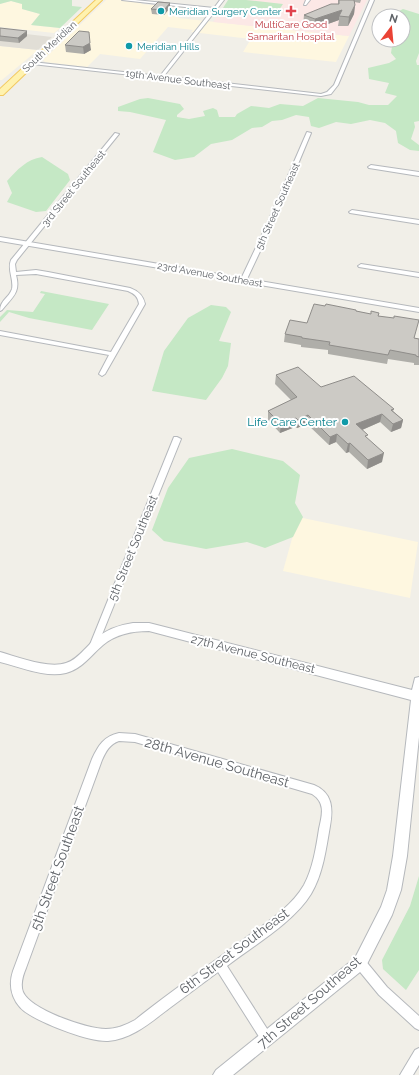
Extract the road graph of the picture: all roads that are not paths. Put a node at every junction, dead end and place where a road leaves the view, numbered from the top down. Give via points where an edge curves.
1 (99, 0) edge
2 (124, 0) edge
3 (222, 0) edge
4 (372, 0) edge
5 (215, 9) junction
6 (32, 63) junction
7 (161, 77) junction
8 (0, 93) edge
9 (309, 133) dead end
10 (117, 134) dead end
11 (371, 167) dead end
12 (419, 174) edge
13 (352, 212) dead end
14 (419, 222) edge
15 (0, 239) edge
16 (29, 243) junction
17 (361, 266) dead end
18 (13, 274) junction
19 (419, 275) edge
20 (244, 279) junction
21 (0, 309) edge
22 (419, 310) edge
23 (0, 333) edge
24 (113, 354) junction
25 (102, 374) dead end
26 (178, 438) dead end
27 (93, 647) junction
28 (0, 656) edge
29 (419, 682) edge
30 (417, 696) junction
31 (109, 741) joint
32 (323, 797) joint
33 (360, 963) junction
34 (220, 965) junction
35 (419, 1024) edge
36 (116, 1034) joint
37 (267, 1039) junction
38 (419, 1054) edge
39 (221, 1075) edge
40 (406, 1075) edge

1 - 6 main road, South Meridian
2 - 5 street
3 - 5 street
4 - 7 street, 19th Avenue Southeast via 336,85 325,95
5 - 7 street
6 - 7 street, 19th Avenue Southeast
6 - 8 main road, South Meridian
9 - 20 street, 5th Street Southeast
10 - 16 street, 3rd Street Southeast
11 - 12 street
13 - 14 street
15 - 16 street, 23rd Avenue Southeast
16 - 18 street, 3rd Street Southeast via 12,263
16 - 20 street, 23rd Avenue Southeast
17 - 19 street
18 - 21 street, 3rd Street Southeast via 14,290
18 - 24 street via 36,272 130,290 138,294 142,304
20 - 22 street, 23rd Avenue Southeast
23 - 24 street
24 - 25 street
26 - 27 street, 5th Street Southeast
27 - 28 street, 5th Street Southeast via 86,657 66,668 56,669
27 - 30 street, 27th Avenue Southeast via 118,630 134,626 148,628
29 - 30 street, 7th Street Southeast
30 - 33 street, 7th Street Southeast via 394,890 387,910
31 - 32 street, 28th Avenue Southeast via 119,736 135,738 309,788
31 - 36 street, 5th Street Southeast via 97,759 16,984 20,999 28,1008 94,1033
32 - 34 street, 6th Street Southeast via 328,811 314,876 306,891 275,924
33 - 35 street via 383,991
33 - 37 street, 7th Street Southeast
34 - 36 street, 6th Street Southeast via 139,1024
34 - 37 street
37 - 39 street, 7th Street Southeast
38 - 40 street

